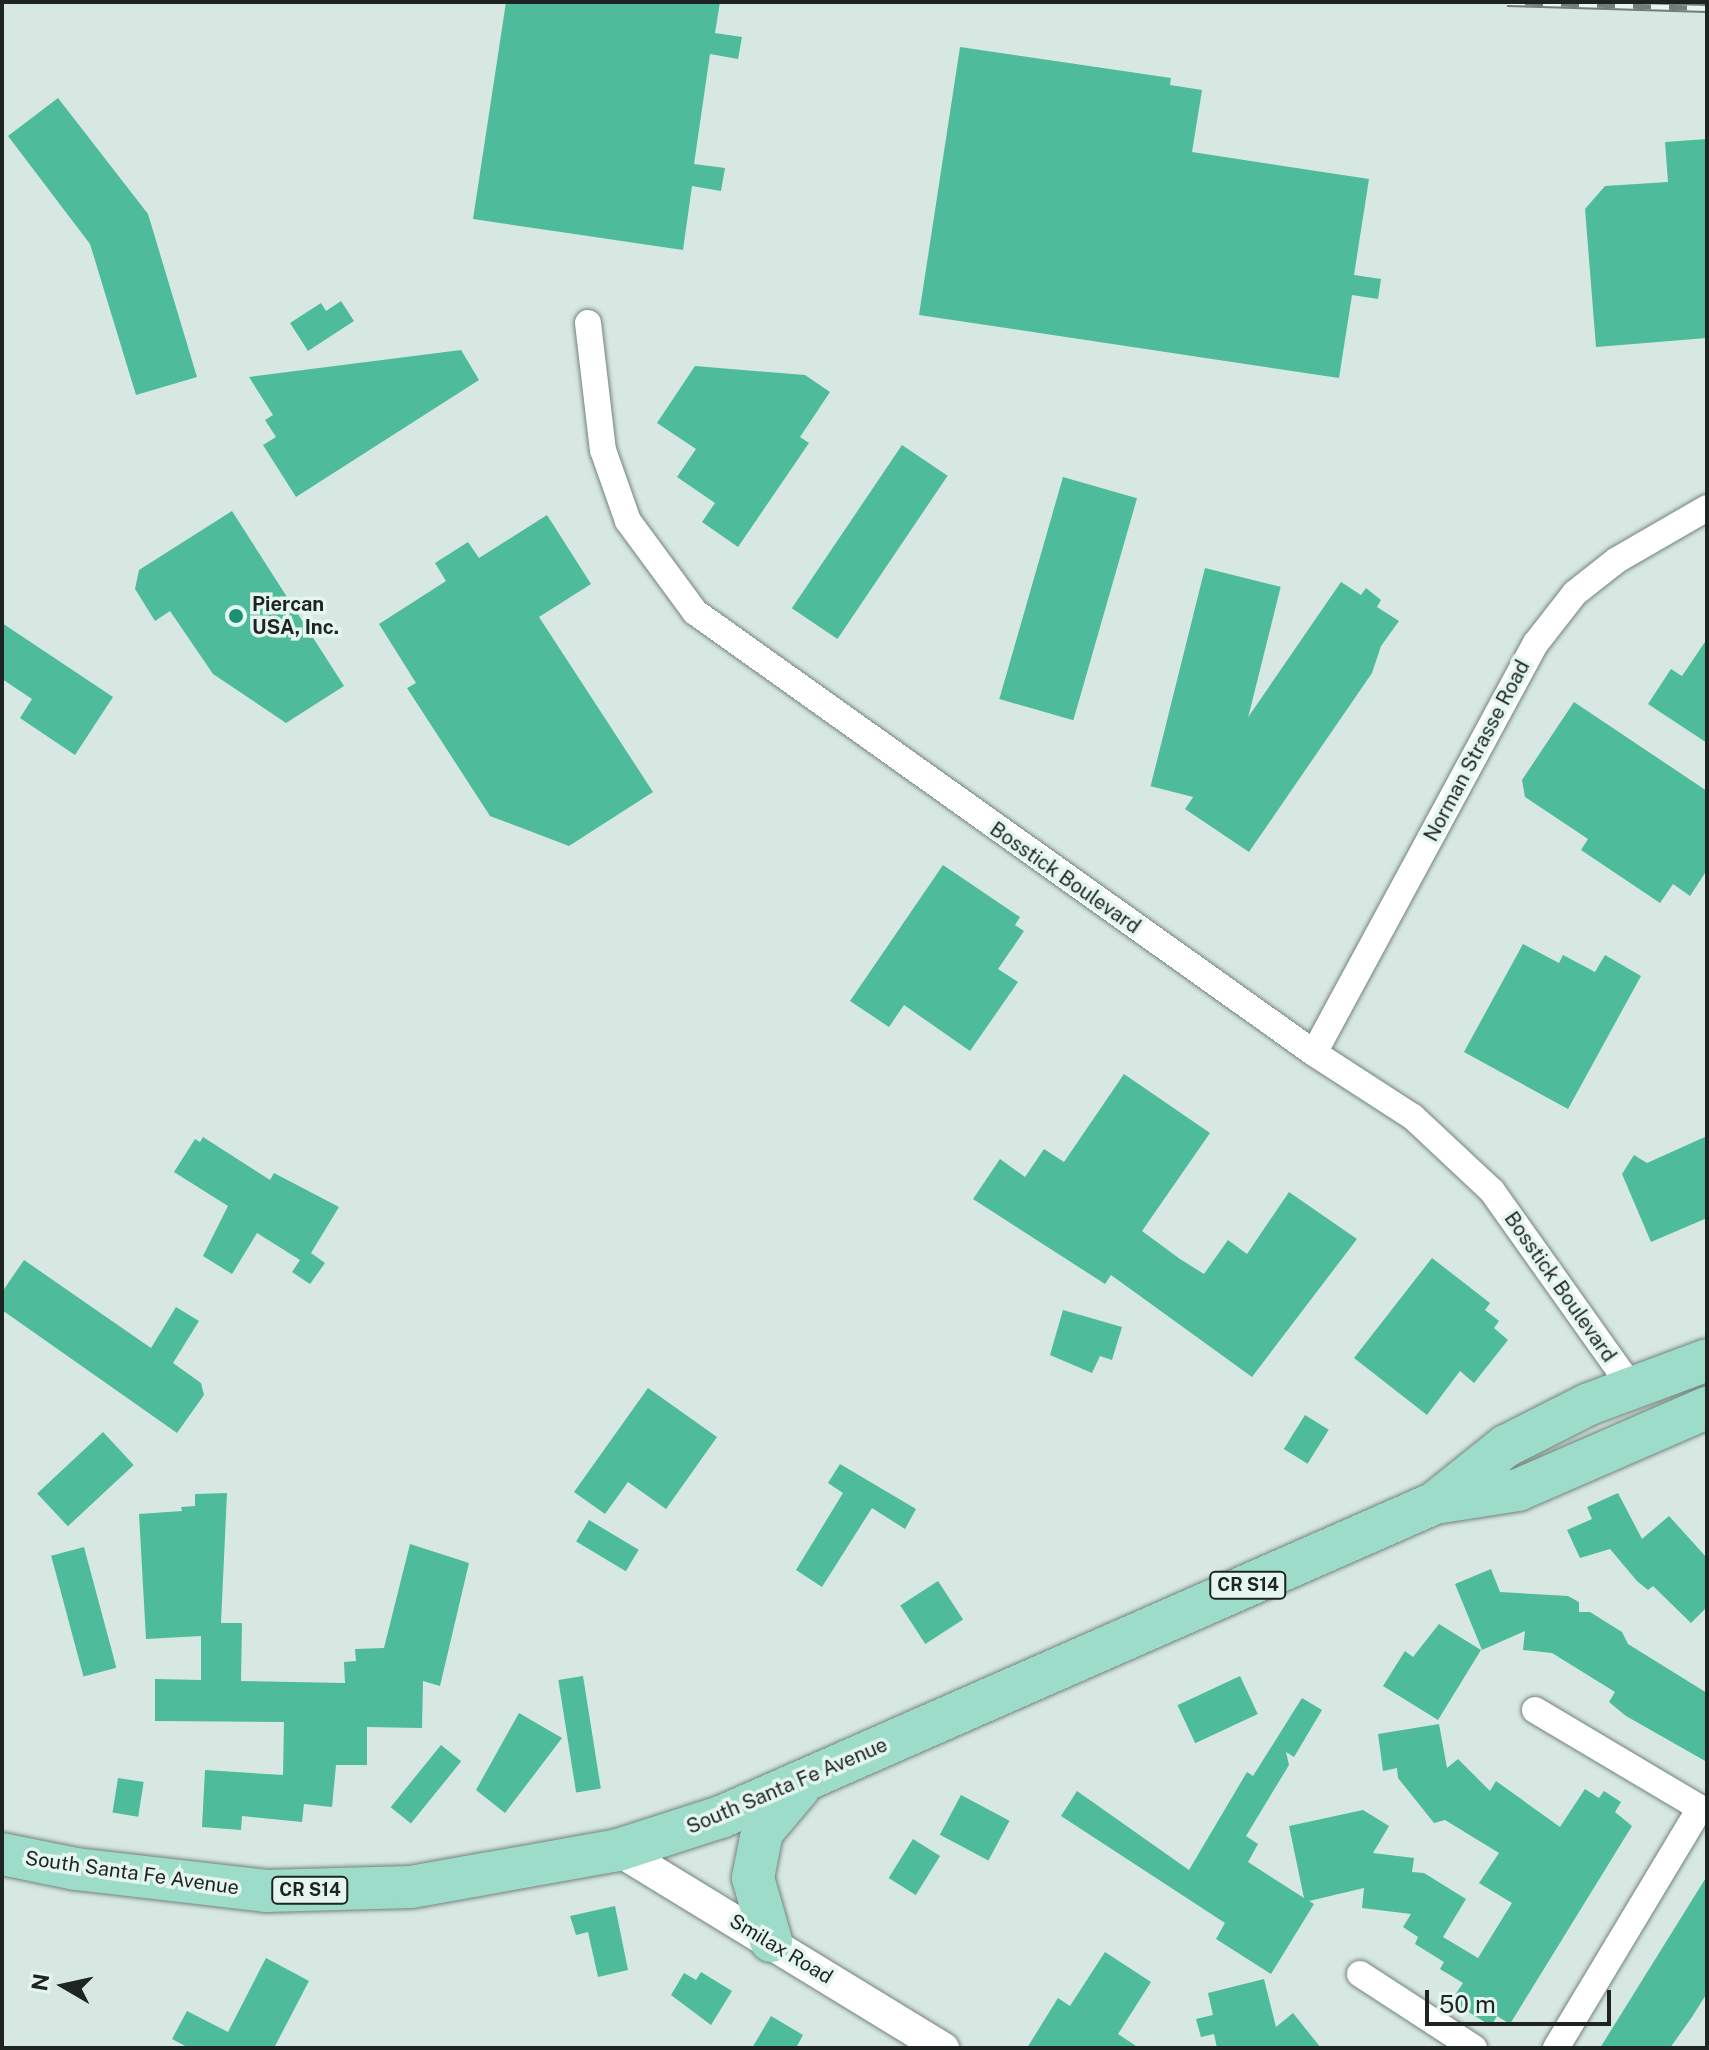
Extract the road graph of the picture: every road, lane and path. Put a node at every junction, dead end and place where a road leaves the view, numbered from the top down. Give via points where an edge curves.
1 (588, 323) dead end
2 (1707, 508) edge
3 (1314, 1053) junction
4 (1707, 1360) edge
5 (1632, 1388) junction
6 (1707, 1408) edge
7 (1435, 1503) junction
8 (1535, 1710) dead end
9 (810, 1778) junction
10 (1704, 1810) edge
11 (618, 1850) junction
12 (2, 1854) edge
13 (771, 1941) junction
14 (1360, 1974) dead end
15 (943, 2048) edge
16 (1474, 2048) edge
17 (1556, 2048) edge

1 - 3 street, Bosstick Boulevard via 603,450 628,521 695,612
2 - 3 street, Norman Strasse Road via 1589,582 1536,643
3 - 5 street, Bosstick Boulevard via 1413,1117 1492,1191
4 - 5 main road, South Santa Fe Avenue / CR S14
5 - 7 main road, South Santa Fe Avenue / CR S14 via 1506,1446
6 - 7 main road, South Santa Fe Avenue / CR S14 via 1518,1490
7 - 9 main road, South Santa Fe Avenue / CR S14
8 - 10 street
9 - 11 main road, South Santa Fe Avenue / CR S14 via 721,1817
9 - 13 main road via 762,1832 753,1878
10 - 17 street
11 - 12 main road, South Santa Fe Avenue / CR S14 via 411,1887 266,1891 76,1869
11 - 13 street, Smilax Road
13 - 15 street, Smilax Road
14 - 16 street

